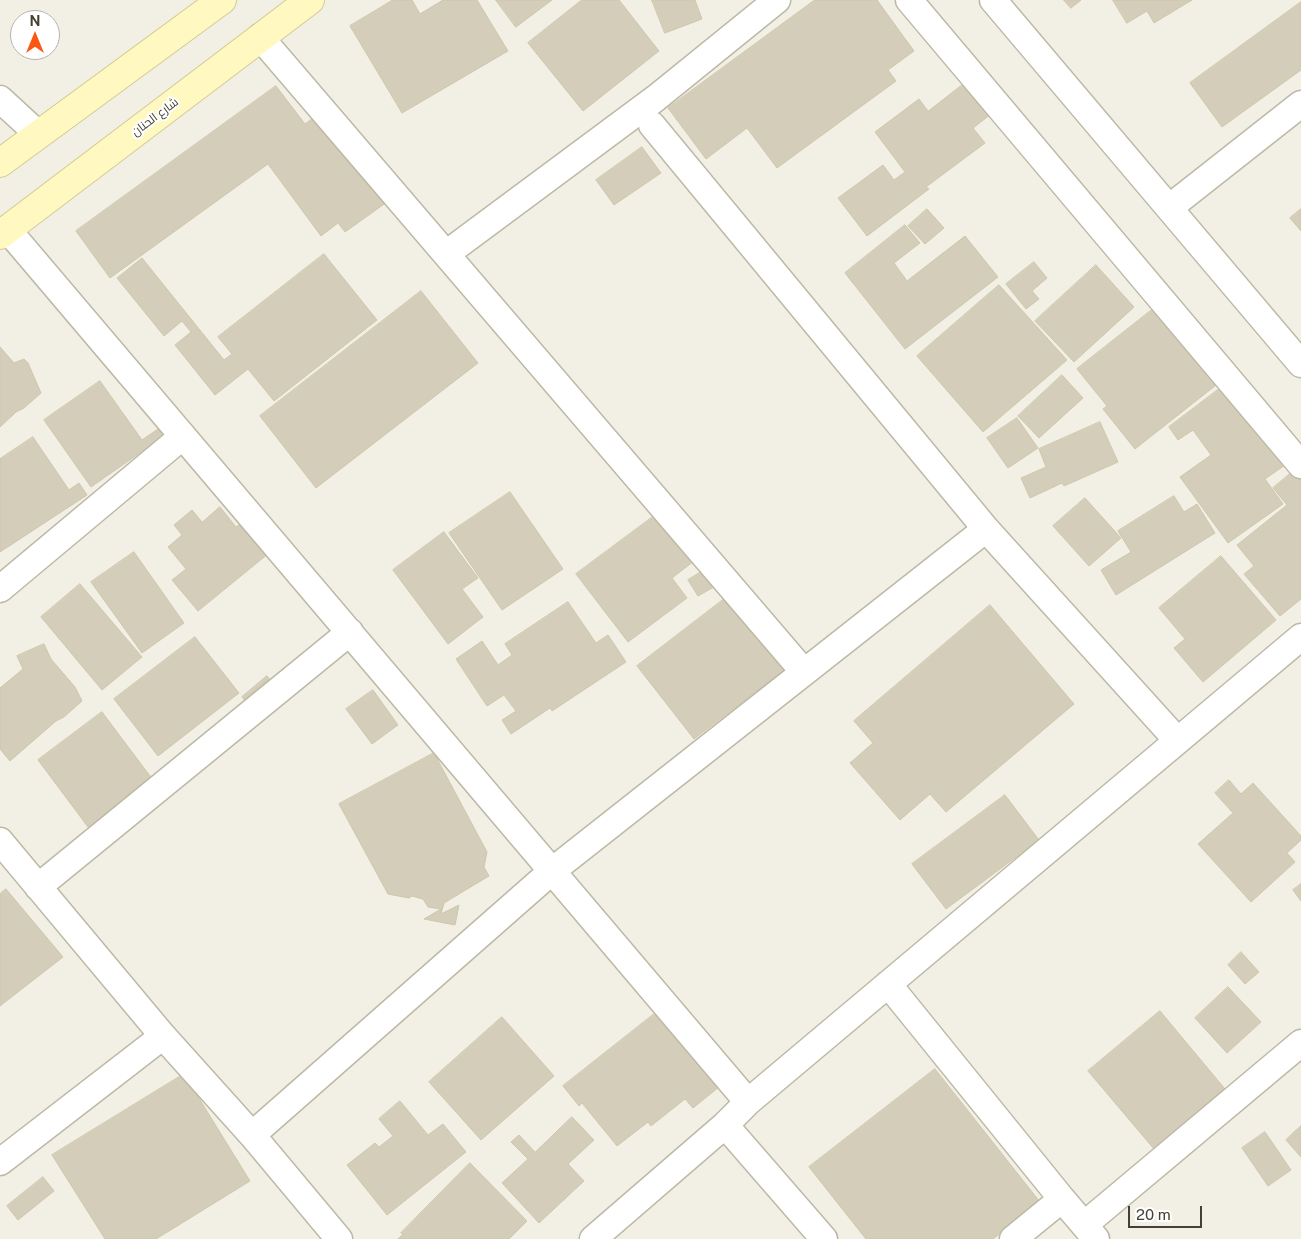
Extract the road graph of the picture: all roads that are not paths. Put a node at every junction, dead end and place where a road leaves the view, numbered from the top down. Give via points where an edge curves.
1 (222, 0) edge
2 (310, 0) edge
3 (777, 0) edge
4 (910, 0) edge
5 (993, 0) edge
6 (260, 37) junction
7 (0, 99) edge
8 (1301, 104) edge
9 (652, 125) dead end
10 (38, 134) junction
11 (0, 163) edge
12 (1169, 208) junction
13 (4, 232) edge
14 (446, 254) junction
15 (1301, 364) edge
16 (183, 436) junction
17 (1301, 465) edge
18 (986, 528) junction
19 (0, 589) edge
20 (350, 632) junction
21 (1301, 637) edge
22 (804, 672) junction
23 (1177, 740) junction
24 (0, 840) edge
25 (552, 871) junction
26 (38, 887) junction
27 (888, 984) junction
28 (163, 1036) junction
29 (1301, 1043) edge
30 (748, 1102) junction
31 (725, 1125) junction
32 (252, 1135) junction
33 (0, 1162) edge
34 (1062, 1199) junction
35 (1090, 1232) edge
36 (339, 1239) edge
37 (593, 1239) edge
38 (824, 1239) edge
39 (1013, 1239) edge

1 - 10 street
2 - 6 street, شارع الحنان
3 - 14 street via 656,98
4 - 17 street
5 - 12 street
6 - 13 street, شارع الحنان
6 - 14 street
7 - 10 street
8 - 12 street
9 - 18 street
10 - 11 street
12 - 15 street
13 - 16 street
14 - 22 street
16 - 19 street
16 - 20 street
18 - 22 street
18 - 23 street
20 - 25 street
20 - 26 street
21 - 23 street
22 - 25 street
23 - 27 street
24 - 26 street
25 - 30 street
25 - 32 street
26 - 28 street
27 - 30 street
27 - 34 street
28 - 32 street
28 - 33 street
29 - 35 street
30 - 31 street
31 - 37 street
31 - 38 street
32 - 36 street
34 - 35 street
34 - 39 street

